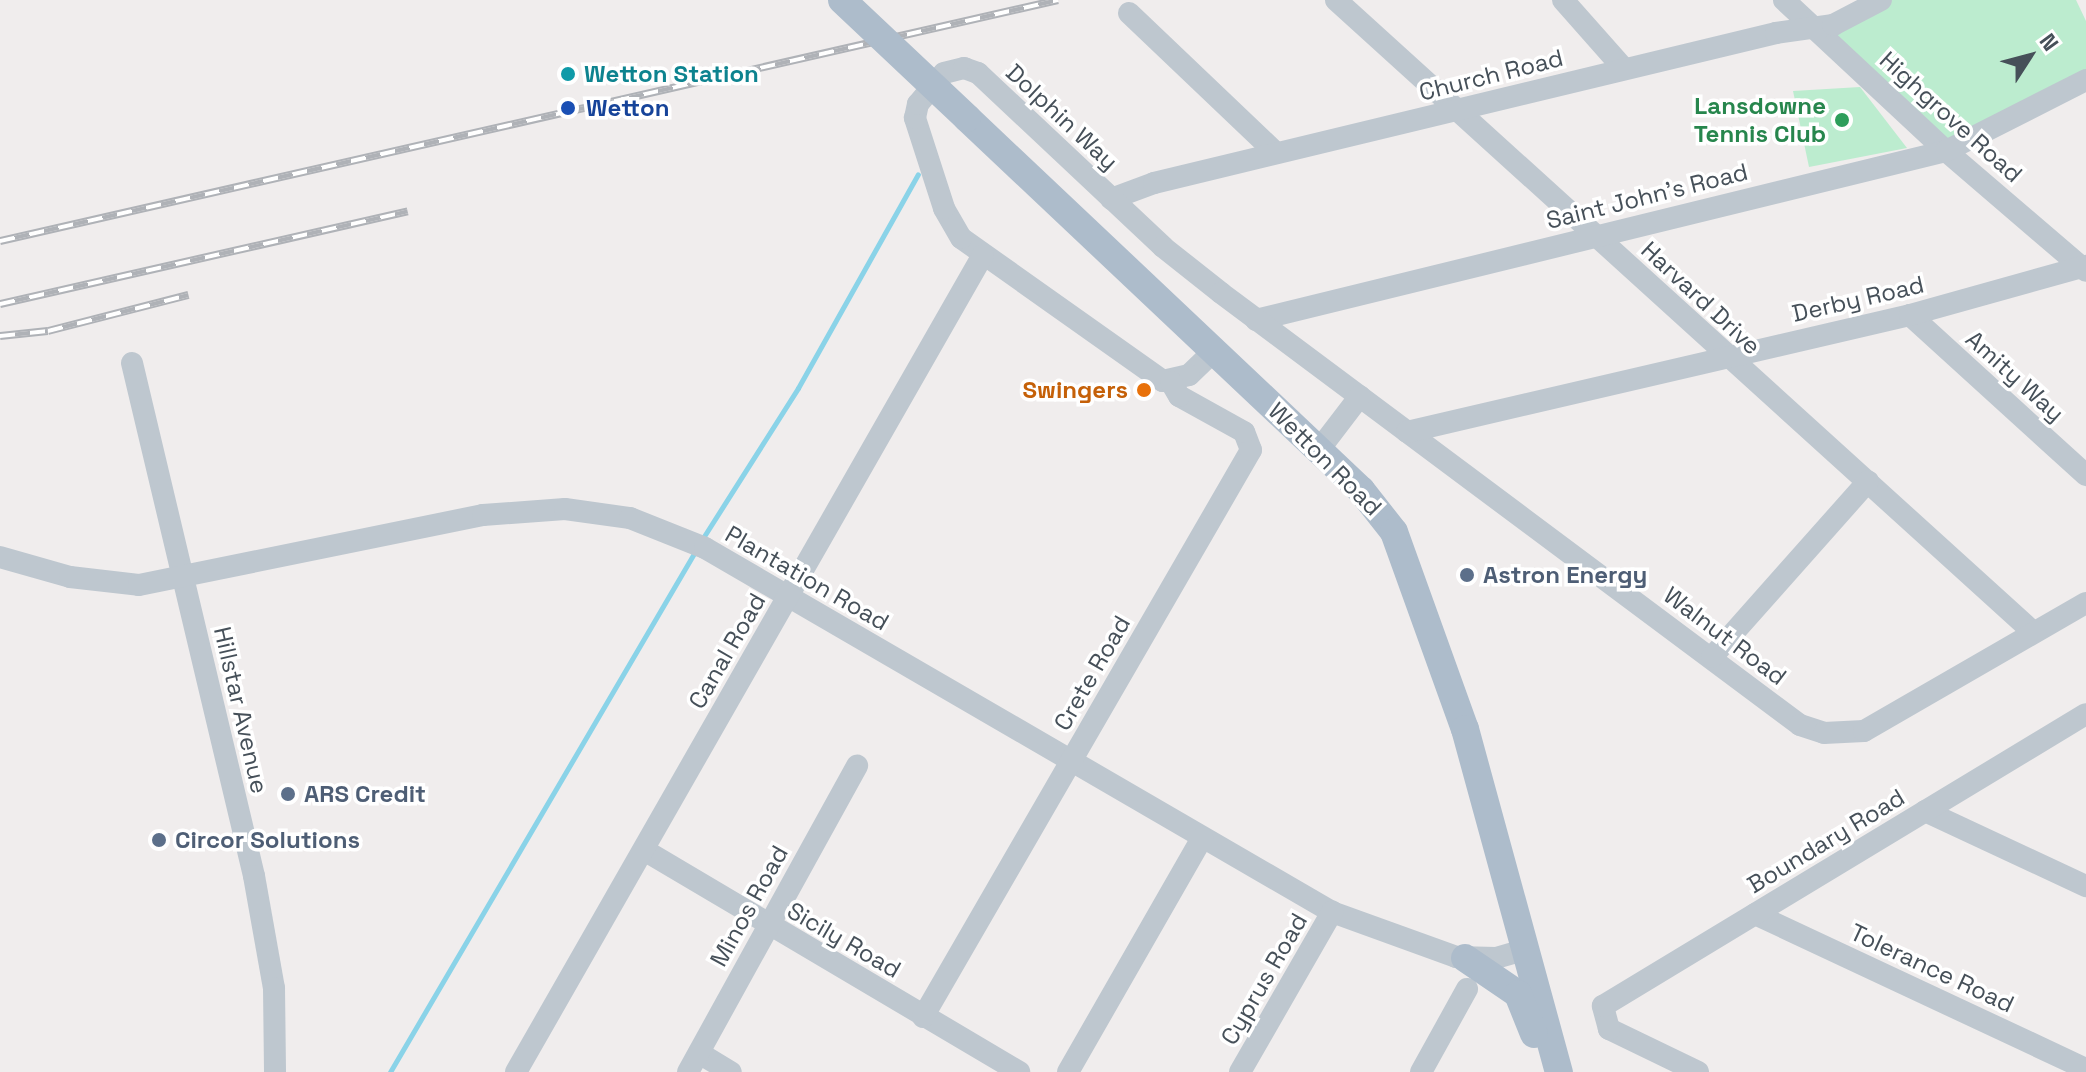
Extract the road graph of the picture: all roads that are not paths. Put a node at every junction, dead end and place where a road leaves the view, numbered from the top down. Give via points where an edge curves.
1 (842, 0) edge
2 (1336, 0) edge
3 (1563, 0) edge
4 (1784, 0) edge
5 (1881, 0) edge
6 (1129, 13) dead end
7 (1816, 29) junction
8 (1624, 69) junction
9 (2086, 80) edge
10 (1458, 109) junction
11 (1946, 151) junction
12 (1276, 153) junction
13 (1111, 199) junction
14 (1594, 235) junction
15 (983, 255) junction
16 (2085, 268) edge
17 (1910, 315) junction
18 (1256, 320) junction
19 (1215, 350) junction
20 (1724, 355) junction
21 (132, 363) dead end
22 (1171, 382) junction
23 (1360, 396) junction
24 (1407, 432) junction
25 (1318, 451) junction
26 (2086, 475) edge
27 (1868, 481) junction
28 (0, 557) edge
29 (183, 578) junction
30 (788, 597) junction
31 (2086, 603) edge
32 (2033, 632) junction
33 (1712, 657) junction
34 (2086, 714) edge
35 (1071, 762) junction
36 (857, 766) dead end
37 (1925, 811) junction
38 (1202, 838) junction
39 (644, 850) junction
40 (2086, 886) edge
41 (1332, 912) junction
42 (1755, 914) junction
43 (767, 925) junction
44 (1527, 949) junction
45 (1465, 958) junction
46 (1467, 989) dead end
47 (923, 1017) junction
48 (694, 1063) edge
49 (2086, 1069) edge
50 (275, 1072) edge
51 (516, 1072) edge
52 (731, 1072) edge
53 (1019, 1072) edge
54 (1068, 1072) edge
55 (1240, 1072) edge
56 (1421, 1072) edge
57 (1548, 1072) edge
58 (1559, 1072) edge
59 (1698, 1072) edge

1 - 19 main road, Wetton Road, bridge
2 - 10 street, Harvard Drive
3 - 8 street
4 - 7 street, Highgrove Road
5 - 7 street, Church Road
6 - 12 street
7 - 8 street, Church Road via 1776,33
7 - 11 street, Highgrove Road
8 - 10 street, Church Road
9 - 11 street, Saint John's Road
10 - 12 street, Church Road
10 - 14 street, Harvard Drive
11 - 14 street, Saint John's Road
11 - 16 street, Highgrove Road
12 - 13 street, Church Road
13 - 15 street, Dolphin Way via 978,73 964,68 944,73 918,104 915,118 950,222
13 - 18 street, Dolphin Way
14 - 18 street, Saint John's Road
14 - 20 street, Harvard Drive
15 - 22 street, Dolphin Way via 1146,370
15 - 30 street, Canal Road
16 - 17 street, Derby Road
17 - 20 street, Derby Road
17 - 26 street, Amity Way
18 - 23 street, Dolphin Way
19 - 22 street via 1189,375
19 - 25 main road, Wetton Road
20 - 24 street, Derby Road
20 - 27 street, Harvard Drive
21 - 29 street, Hillstar Avenue
22 - 35 street, Crete Road via 1179,396 1244,432 1251,450
23 - 24 street, Walnut Road
23 - 25 street
24 - 33 street, Walnut Road
25 - 44 main road, Wetton Road via 1376,506 1405,553 1465,729
27 - 32 street, Harvard Drive
27 - 33 street
28 - 29 street, Plantation Road via 117,585
29 - 30 street, Plantation Road via 483,515 565,509 607,513 679,535
29 - 50 street, Hillstar Avenue via 267,943 277,1024
30 - 35 street, Plantation Road
30 - 39 street, Canal Road
31 - 32 street, Walnut Road
32 - 33 street, Walnut Road via 1892,718 1844,735 1800,725
34 - 37 street, Boundary Road
35 - 38 street, Plantation Road
35 - 47 street, Crete Road
36 - 43 street, Minos Road
37 - 40 street
37 - 42 street, Boundary Road
38 - 41 street, Plantation Road
38 - 54 street
39 - 43 street, Sicily Road
39 - 51 street, Canal Road
41 - 45 street, Plantation Road via 1398,940
41 - 55 street, Cyprus Road
42 - 49 street, Tolerance Road
42 - 59 street, Boundary Road via 1603,1006 1616,1034
43 - 47 street, Sicily Road
43 - 48 street, Minos Road
44 - 45 street, Plantation Road via 1496,958
44 - 58 main road, Wetton Road
45 - 57 main road via 1518,994
46 - 56 street
47 - 53 street, Sicily Road
48 - 52 street

